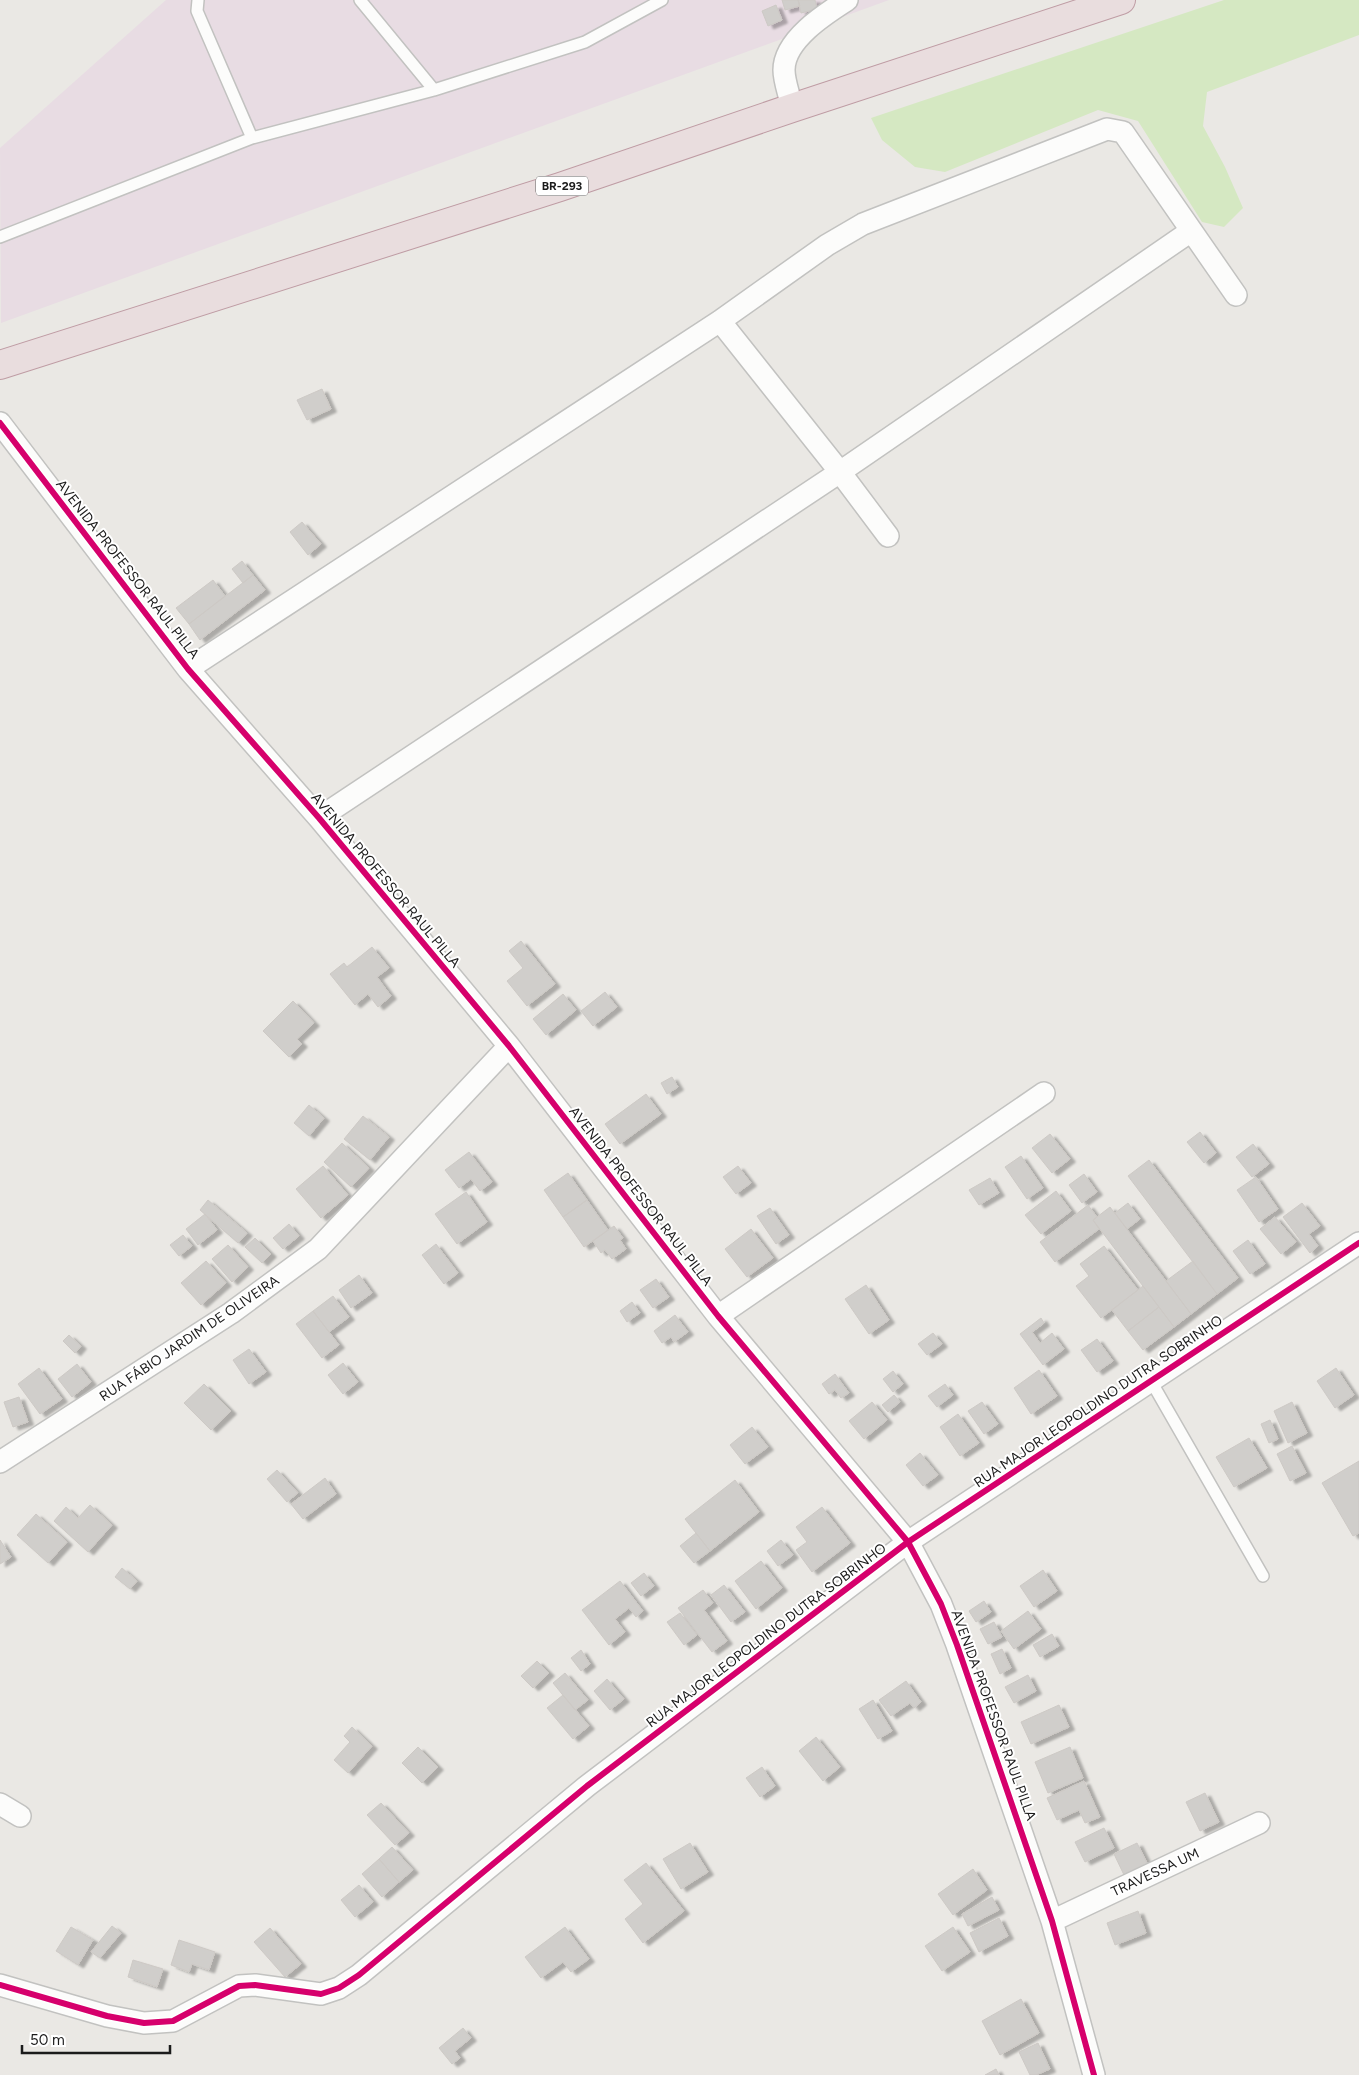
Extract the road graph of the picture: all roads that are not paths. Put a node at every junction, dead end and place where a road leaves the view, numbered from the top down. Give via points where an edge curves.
1 (198, 0) edge
2 (360, 0) edge
3 (662, 0) edge
4 (847, 0) edge
5 (1121, 0) edge
6 (434, 90) junction
7 (792, 108) junction
8 (252, 138) junction
9 (1191, 231) junction
10 (0, 237) edge
11 (1236, 295) dead end
12 (720, 321) junction
13 (0, 365) edge
14 (0, 423) edge
15 (840, 472) junction
16 (888, 536) dead end
17 (188, 669) junction
18 (319, 818) junction
19 (509, 1046) junction
20 (1044, 1093) dead end
21 (1359, 1243) edge
22 (718, 1316) junction
23 (1151, 1381) junction
24 (0, 1462) edge
25 (908, 1542) junction
26 (1264, 1576) dead end
27 (0, 1804) edge
28 (20, 1816) dead end
29 (1258, 1823) dead end
30 (1052, 1921) junction
31 (0, 1985) edge
32 (1094, 2075) edge

1 - 8 lane via 197,11
2 - 6 lane
3 - 6 lane via 585,42
4 - 7 street via 827,12 788,51 784,69
5 - 7 highway, BR-293
6 - 8 lane
7 - 13 highway, BR-293 via 551,190
8 - 10 lane
9 - 11 street
9 - 12 street via 1122,132 1107,129 863,224
9 - 15 street
12 - 15 street
12 - 17 street
14 - 17 street, AVENIDA PROFESSOR RAUL PILLA
15 - 16 street
15 - 18 street
17 - 18 street, AVENIDA PROFESSOR RAUL PILLA
18 - 19 street, AVENIDA PROFESSOR RAUL PILLA
19 - 22 street, AVENIDA PROFESSOR RAUL PILLA
19 - 24 street, RUA FÁBIO JARDIM DE OLIVEIRA via 318,1249 231,1314
20 - 22 street
21 - 23 street, RUA MAJOR LEOPOLDINO DUTRA SOBRINHO
22 - 25 street, AVENIDA PROFESSOR RAUL PILLA
23 - 25 street, RUA MAJOR LEOPOLDINO DUTRA SOBRINHO
23 - 26 lane
25 - 30 street, AVENIDA PROFESSOR RAUL PILLA via 941,1604 957,1645
25 - 31 street, RUA MAJOR LEOPOLDINO DUTRA SOBRINHO via 587,1786 359,1975 338,1988 321,1994 255,1984 239,1986 173,2021 144,2023
27 - 28 street
29 - 30 street, TRAVESSA UM
30 - 32 street, AVENIDA PROFESSOR RAUL PILLA

